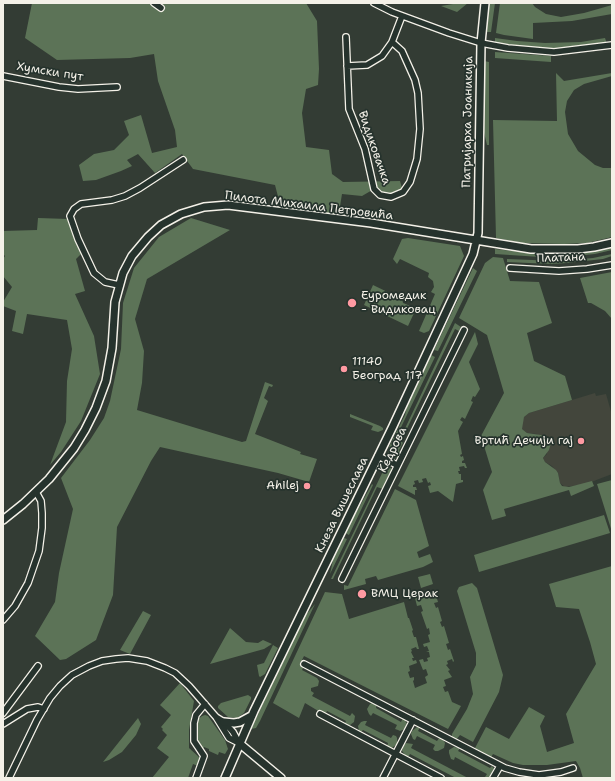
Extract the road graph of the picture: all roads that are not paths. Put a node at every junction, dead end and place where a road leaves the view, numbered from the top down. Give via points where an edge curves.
1 (154, 3) edge
2 (374, 3) edge
3 (485, 3) edge
4 (161, 8) dead end
5 (402, 16) junction
6 (346, 37) dead end
7 (392, 42) junction
8 (481, 43) junction
9 (612, 45) edge
10 (347, 66) junction
11 (3, 76) edge
12 (118, 87) dead end
13 (183, 160) dead end
14 (477, 241) junction
15 (612, 242) edge
16 (612, 264) edge
17 (510, 268) dead end
18 (119, 285) junction
19 (464, 330) dead end
20 (378, 456) junction
21 (397, 465) junction
22 (36, 492) junction
23 (3, 520) edge
24 (342, 579) dead end
25 (3, 620) edge
26 (304, 664) dead end
27 (38, 666) dead end
28 (205, 704) junction
29 (44, 709) junction
30 (3, 713) edge
31 (252, 714) junction
32 (320, 714) dead end
33 (216, 717) junction
34 (413, 720) junction
35 (224, 722) junction
36 (3, 724) edge
37 (239, 743) junction
38 (396, 753) junction
39 (500, 766) junction
40 (573, 768) dead end
41 (539, 776) edge
42 (9, 778) edge
43 (196, 778) edge
44 (225, 778) edge
45 (281, 778) edge
46 (383, 778) edge
47 (441, 778) edge
48 (493, 778) edge

1 - 4 street
2 - 5 street
3 - 8 main road, Патријарха Јоаникија
5 - 7 street
5 - 8 street
6 - 10 street, Видиковачка
7 - 10 street via 386,52 373,62
7 - 10 street, Видиковачка via 402,51 411,70 416,86 419,115 418,149 412,176 407,189 396,196 383,196 374,189 365,149 349,109
8 - 9 street via 544,52
8 - 14 main road, Патријарха Јоаникија
11 - 12 street, Хумски пут via 78,89
13 - 18 street via 125,196 79,204 70,216 94,273 105,282
14 - 15 main road, Пилота Михаила Петровића via 541,250 578,249
14 - 18 main road, Пилота Михаила Петровића via 318,216 228,205 211,206 181,214 152,232 130,259
14 - 20 main road, Кнеза Вишеслава via 466,270
16 - 17 street, Платана via 559,271
18 - 22 main road, Пилота Михаила Петровића via 108,373 99,401 74,448
19 - 21 street, Кедрова
20 - 21 street
20 - 31 main road, Кнеза Вишеслава
21 - 24 street, Кедрова
22 - 23 main road, Пилота Михаила Петровића
22 - 25 street via 41,501 42,513 39,551 28,583 15,606
26 - 34 street
27 - 30 street
28 - 29 street via 184,681 165,668 146,661 123,658 96,663 72,675 50,698
28 - 33 street
28 - 43 street via 196,715 194,723 194,741 204,756
29 - 36 street via 27,709
29 - 42 street
31 - 35 main road via 240,722
31 - 37 main road, Кнеза Вишеслава
32 - 38 street
33 - 35 street
33 - 37 street via 230,738
34 - 38 street
34 - 39 street
35 - 37 street
37 - 44 main road, Кнеза Вишеслава
37 - 45 main road
38 - 46 street
38 - 47 street
39 - 41 street
39 - 48 street
40 - 41 street

